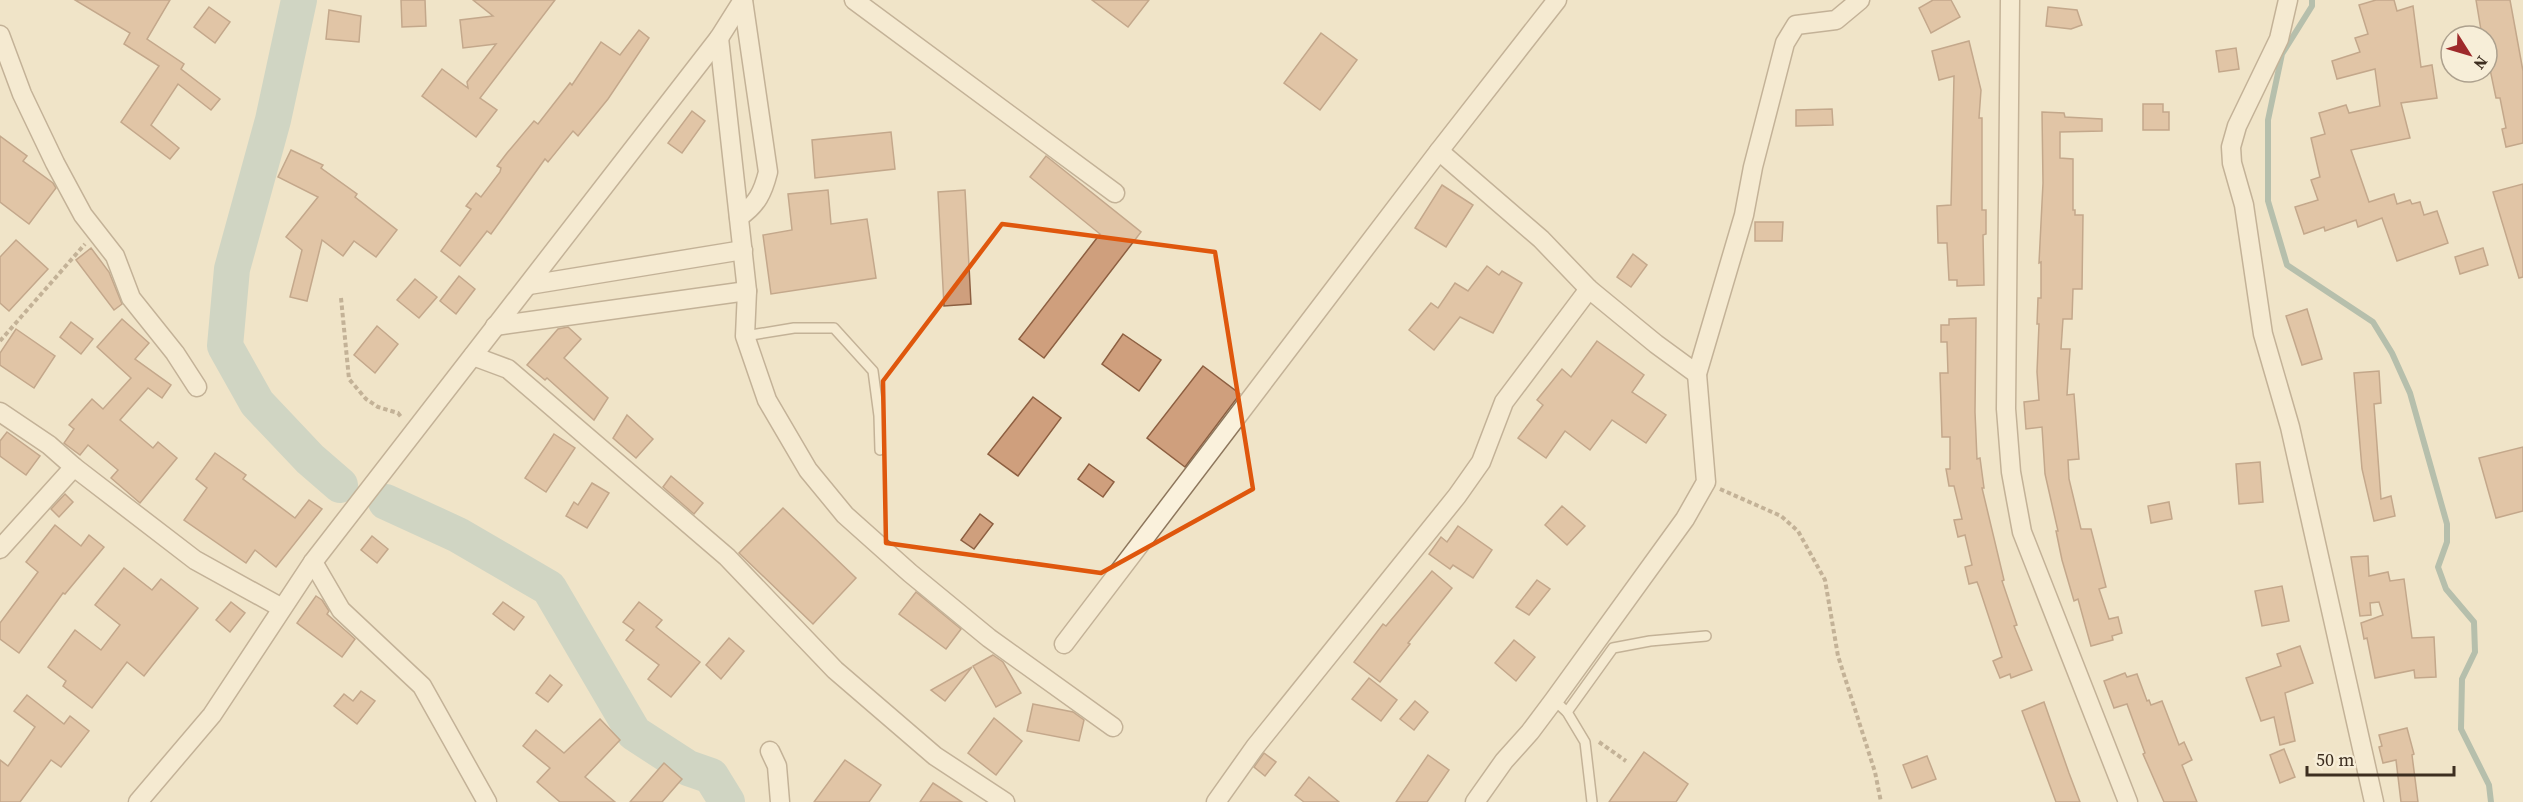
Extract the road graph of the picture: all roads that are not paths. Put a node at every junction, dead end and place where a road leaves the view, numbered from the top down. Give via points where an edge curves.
1 (743, 0) edge
2 (854, 0) edge
3 (1557, 0) edge
4 (1860, 0) edge
5 (2010, 0) edge
6 (2288, 0) edge
7 (0, 35) edge
8 (719, 38) junction
9 (1439, 151) junction
10 (1116, 193) dead end
11 (739, 217) junction
12 (743, 250) junction
13 (529, 285) junction
14 (1589, 289) junction
15 (747, 291) junction
16 (495, 326) junction
17 (745, 336) junction
18 (473, 356) junction
19 (1697, 374) junction
20 (197, 387) dead end
21 (0, 412) edge
22 (880, 450) dead end
23 (74, 467) junction
24 (0, 549) edge
25 (313, 562) junction
26 (282, 608) junction
27 (1706, 636) dead end
28 (1064, 645) dead end
29 (1560, 706) junction
30 (1113, 727) dead end
31 (770, 751) dead end
32 (138, 802) edge
33 (488, 802) edge
34 (780, 802) edge
35 (1005, 802) edge
36 (1216, 802) edge
37 (1475, 802) edge
38 (1592, 802) edge
39 (2128, 802) edge
40 (2374, 802) edge

1 - 8 street
1 - 11 street via 768,172 762,195
2 - 10 street
3 - 9 street
4 - 19 street via 1836,20 1796,24 1785,43 1744,215
5 - 39 street via 2006,409 2011,472 2022,532
6 - 40 street via 2279,39 2237,126 2231,147 2232,163 2244,205 2263,334 2290,427
7 - 20 street via 22,94 83,214 115,256 131,298
8 - 11 street
8 - 13 street
9 - 14 street via 1541,239
9 - 28 street
11 - 12 street
12 - 13 street
12 - 15 street
13 - 16 street
14 - 19 street
14 - 36 street via 1504,402 1481,462 1457,496 1255,747
15 - 16 street
15 - 17 street
16 - 18 street
17 - 22 lane via 794,328 834,328 873,371
17 - 30 street via 767,400 808,470 845,515 989,638
18 - 25 street
18 - 35 street via 508,369 727,557 835,670 935,756
19 - 29 street via 1706,482
21 - 23 street
23 - 24 street
23 - 26 street via 195,560
25 - 26 street
25 - 33 street via 341,610 422,686
26 - 32 street via 212,715
27 - 29 lane via 1613,648
29 - 37 street via 1504,761
29 - 38 lane via 1585,742
31 - 34 street via 777,766

